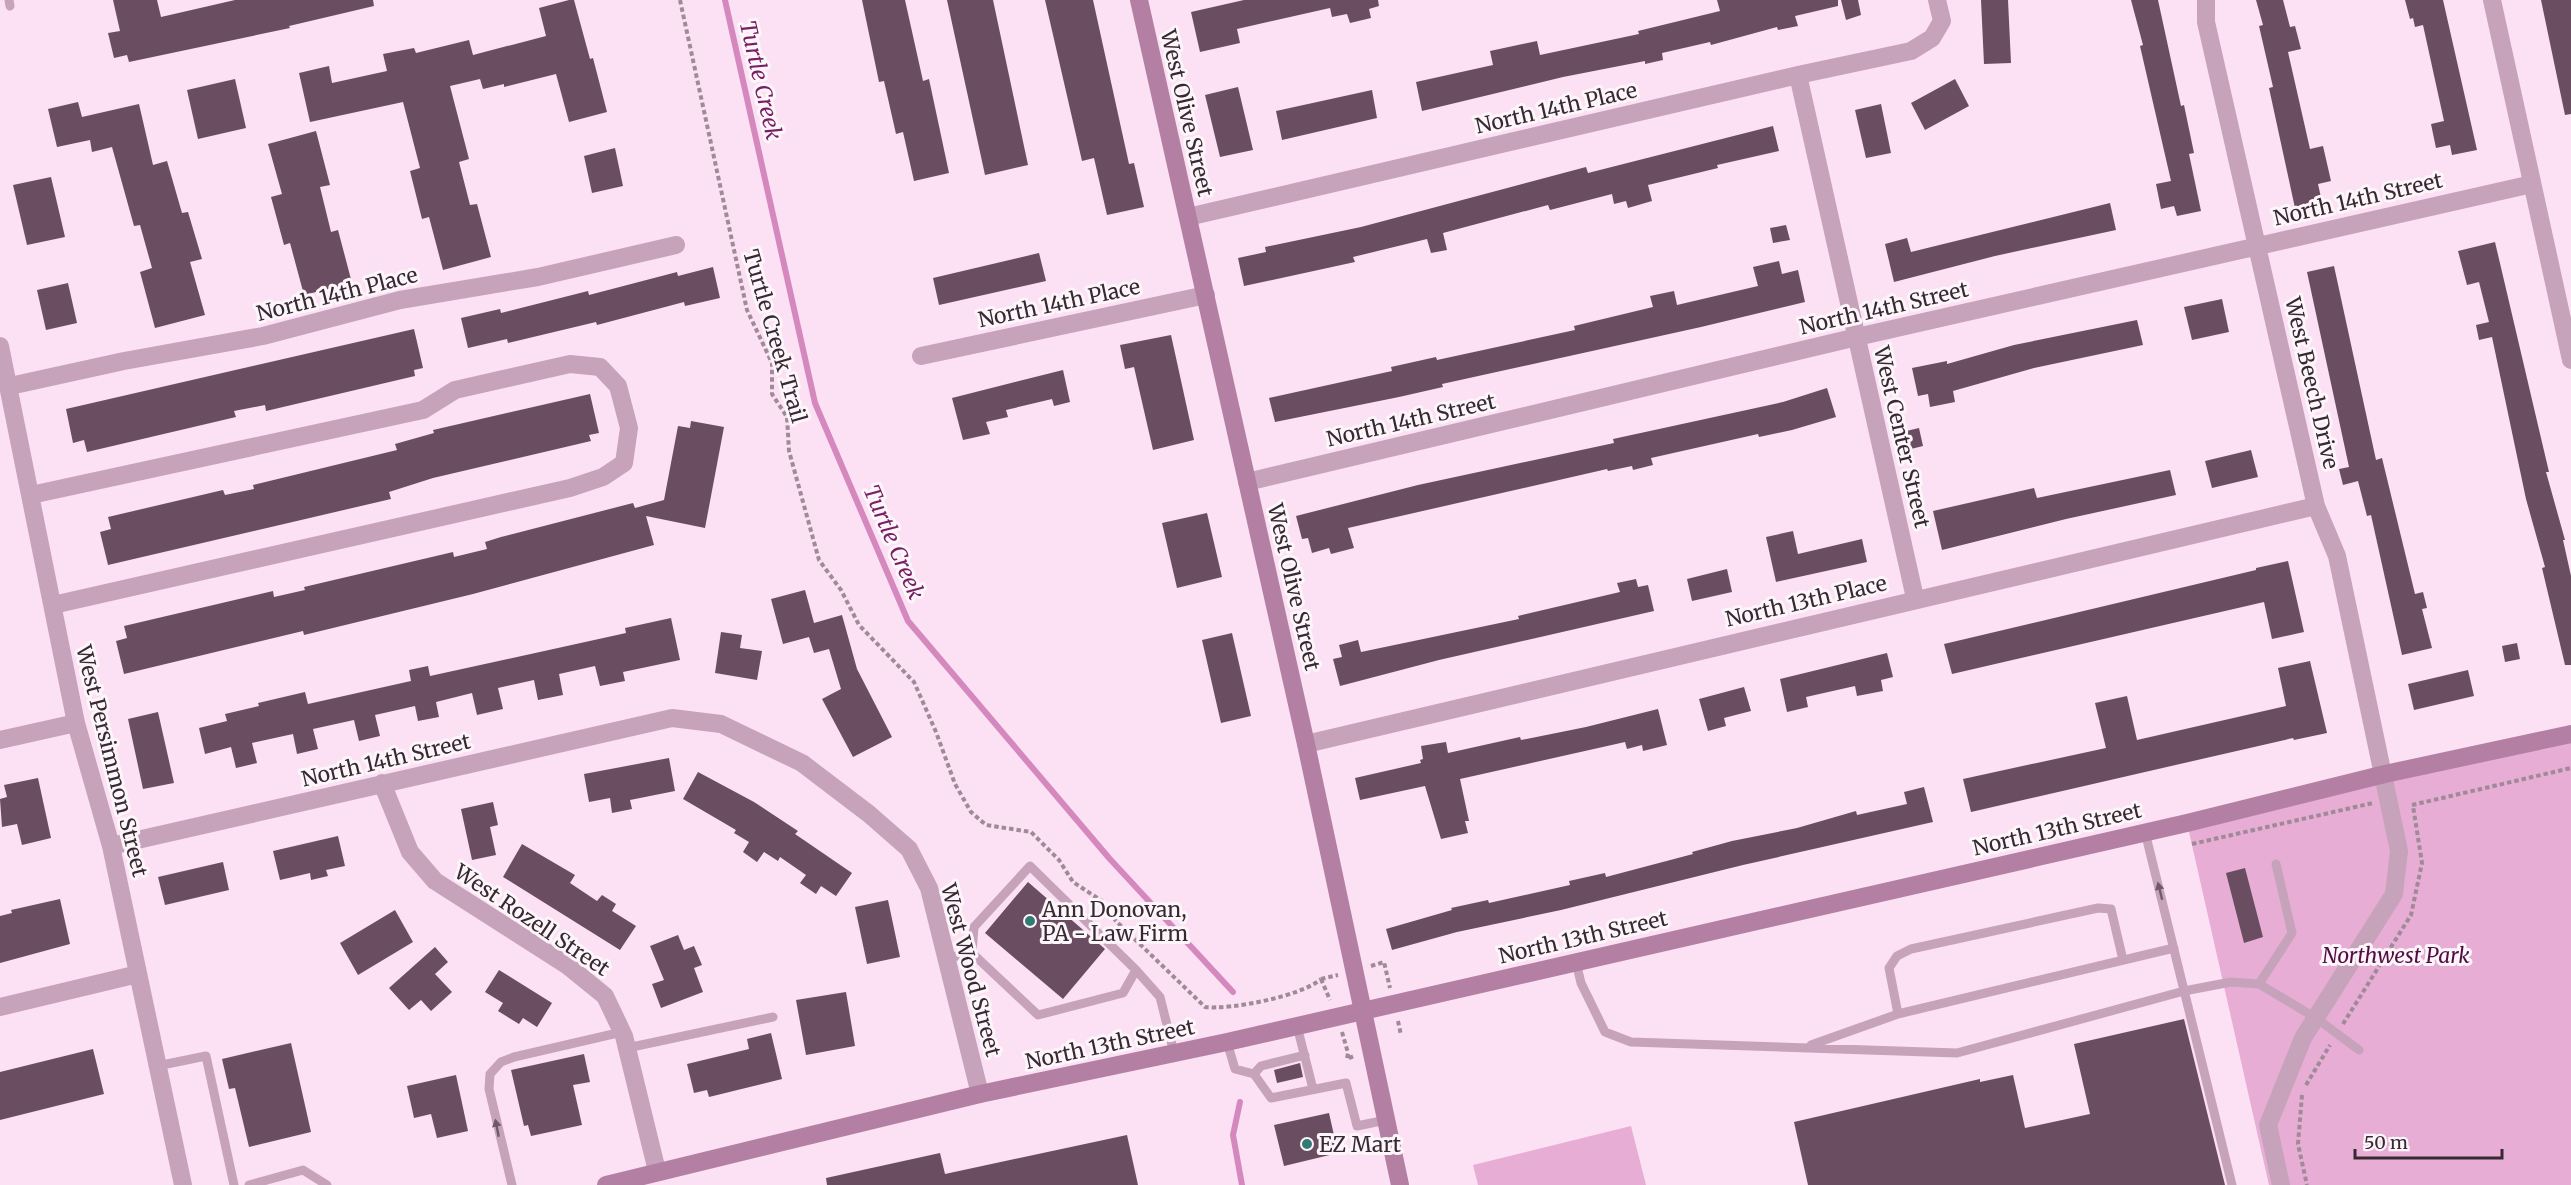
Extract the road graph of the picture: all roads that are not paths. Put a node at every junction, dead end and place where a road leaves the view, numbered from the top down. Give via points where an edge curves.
1 (1138, 0) edge
2 (1937, 0) edge
3 (2206, 0) edge
4 (2492, 0) edge
5 (1798, 75) junction
6 (2532, 183) junction
7 (1188, 217) junction
8 (2258, 244) junction
9 (676, 245) dead end
10 (1206, 295) junction
11 (1857, 338) junction
12 (0, 346) edge
13 (921, 356) dead end
14 (2571, 360) edge
15 (10, 386) junction
16 (1247, 482) junction
17 (31, 495) junction
18 (2316, 506) junction
19 (1915, 598) junction
20 (53, 604) junction
21 (672, 718) joint
22 (76, 723) junction
23 (2571, 734) edge
24 (0, 740) edge
25 (1306, 744) junction
26 (2385, 774) junction
27 (382, 783) junction
28 (2145, 832) junction
29 (111, 846) junction
30 (2276, 864) dead end
31 (2174, 948) junction
32 (972, 953) junction
33 (947, 958) junction
34 (2123, 960) junction
35 (1575, 962) junction
36 (1136, 970) junction
37 (138, 974) junction
38 (2259, 984) junction
39 (2184, 991) junction
40 (0, 1006) edge
41 (1364, 1011) junction
42 (1898, 1014) junction
43 (773, 1017) dead end
44 (2316, 1018) junction
45 (1297, 1026) junction
46 (624, 1040) junction
47 (1227, 1042) junction
48 (1805, 1047) junction
49 (2359, 1050) dead end
50 (1174, 1053) junction
51 (1305, 1056) junction
52 (157, 1066) junction
53 (1254, 1074) junction
54 (1314, 1089) junction
55 (980, 1094) junction
56 (1386, 1120) junction
57 (661, 1175) edge
58 (183, 1185) edge
59 (234, 1185) edge
60 (249, 1185) edge
61 (327, 1185) edge
62 (512, 1185) edge
63 (606, 1185) edge
64 (1400, 1185) edge
65 (2232, 1185) edge
66 (2281, 1185) edge

1 - 7 main road, West Olive Street
2 - 5 street, North 14th Place via 1942,21 1932,38 1911,51
3 - 8 street, West Beech Drive via 2206,22
4 - 6 street
5 - 7 street, North 14th Place
5 - 11 street, West Center Street
6 - 8 street, North 14th Street
6 - 14 street
7 - 10 main road, West Olive Street
8 - 11 street, North 14th Street
8 - 18 street, West Beech Drive
9 - 15 street, North 14th Place via 538,277 400,300 263,336
10 - 13 street, North 14th Place
10 - 16 main road, West Olive Street
11 - 16 street, North 14th Street
11 - 19 street, West Center Street
12 - 15 street, West Persimmon Street
15 - 17 street, West Persimmon Street
16 - 25 main road, West Olive Street
17 - 20 street, West Persimmon Street
17 - 20 street via 423,410 455,390 570,364 600,367 618,386 629,428 624,463 603,477 570,488
18 - 19 street, North 13th Place
18 - 26 street, West Beech Drive via 2337,556
19 - 25 street, North 13th Place
20 - 22 street, West Persimmon Street
21 - 27 street, North 14th Street
21 - 33 street, West Wood Street via 721,723 802,763 893,835 909,849 929,888
22 - 24 street
22 - 29 street, West Persimmon Street
23 - 26 main road, North 13th Street
25 - 41 main road, West Olive Street
26 - 28 main road, North 13th Street
26 - 44 street, West Beech Drive via 2399,851 2394,894
27 - 29 street, North 14th Street
27 - 46 street, West Rozell Street via 410,852 435,881 568,966 605,996
31 -> 28 lane
28 - 35 main road, North 13th Street
29 - 37 street, West Persimmon Street
30 - 38 lane via 2292,933
31 - 34 lane
31 - 39 lane
32 - 33 lane
32 - 36 lane via 1038,1015 1123,993
32 - 36 lane via 974,927 1030,866
33 - 55 street, West Wood Street
34 - 42 lane
34 - 42 lane via 2111,909 2098,908 1911,949 1897,956 1889,968
35 - 41 main road, North 13th Street
35 - 48 lane via 1605,1032 1632,1042
36 - 50 lane via 1160,997
37 - 40 street
37 - 52 street, West Persimmon Street
38 - 39 lane via 2231,982
38 - 44 lane
39 - 48 lane via 1957,1053
39 - 65 lane
41 - 45 main road, North 13th Street
41 - 56 main road, West Olive Street
42 - 48 lane
43 - 46 lane
44 - 49 lane
44 - 66 street, West Beech Drive via 2303,1038 2268,1125
45 - 47 main road, North 13th Street
45 - 51 lane
46 - 57 street, West Rozell Street
62 -> 46 lane via 489,1089 490,1074 501,1062 514,1057
47 - 50 main road, North 13th Street
47 - 53 lane via 1235,1069
50 - 55 main road, North 13th Street
51 - 53 lane via 1261,1066
51 - 54 lane
52 - 58 street, West Persimmon Street
52 - 59 lane via 206,1056
53 - 54 lane via 1271,1098
54 - 56 lane via 1346,1083 1357,1126
55 - 57 main road, North 13th Street
56 - 64 main road, West Olive Street
57 - 63 main road, North 13th Street
60 - 61 lane via 303,1170

